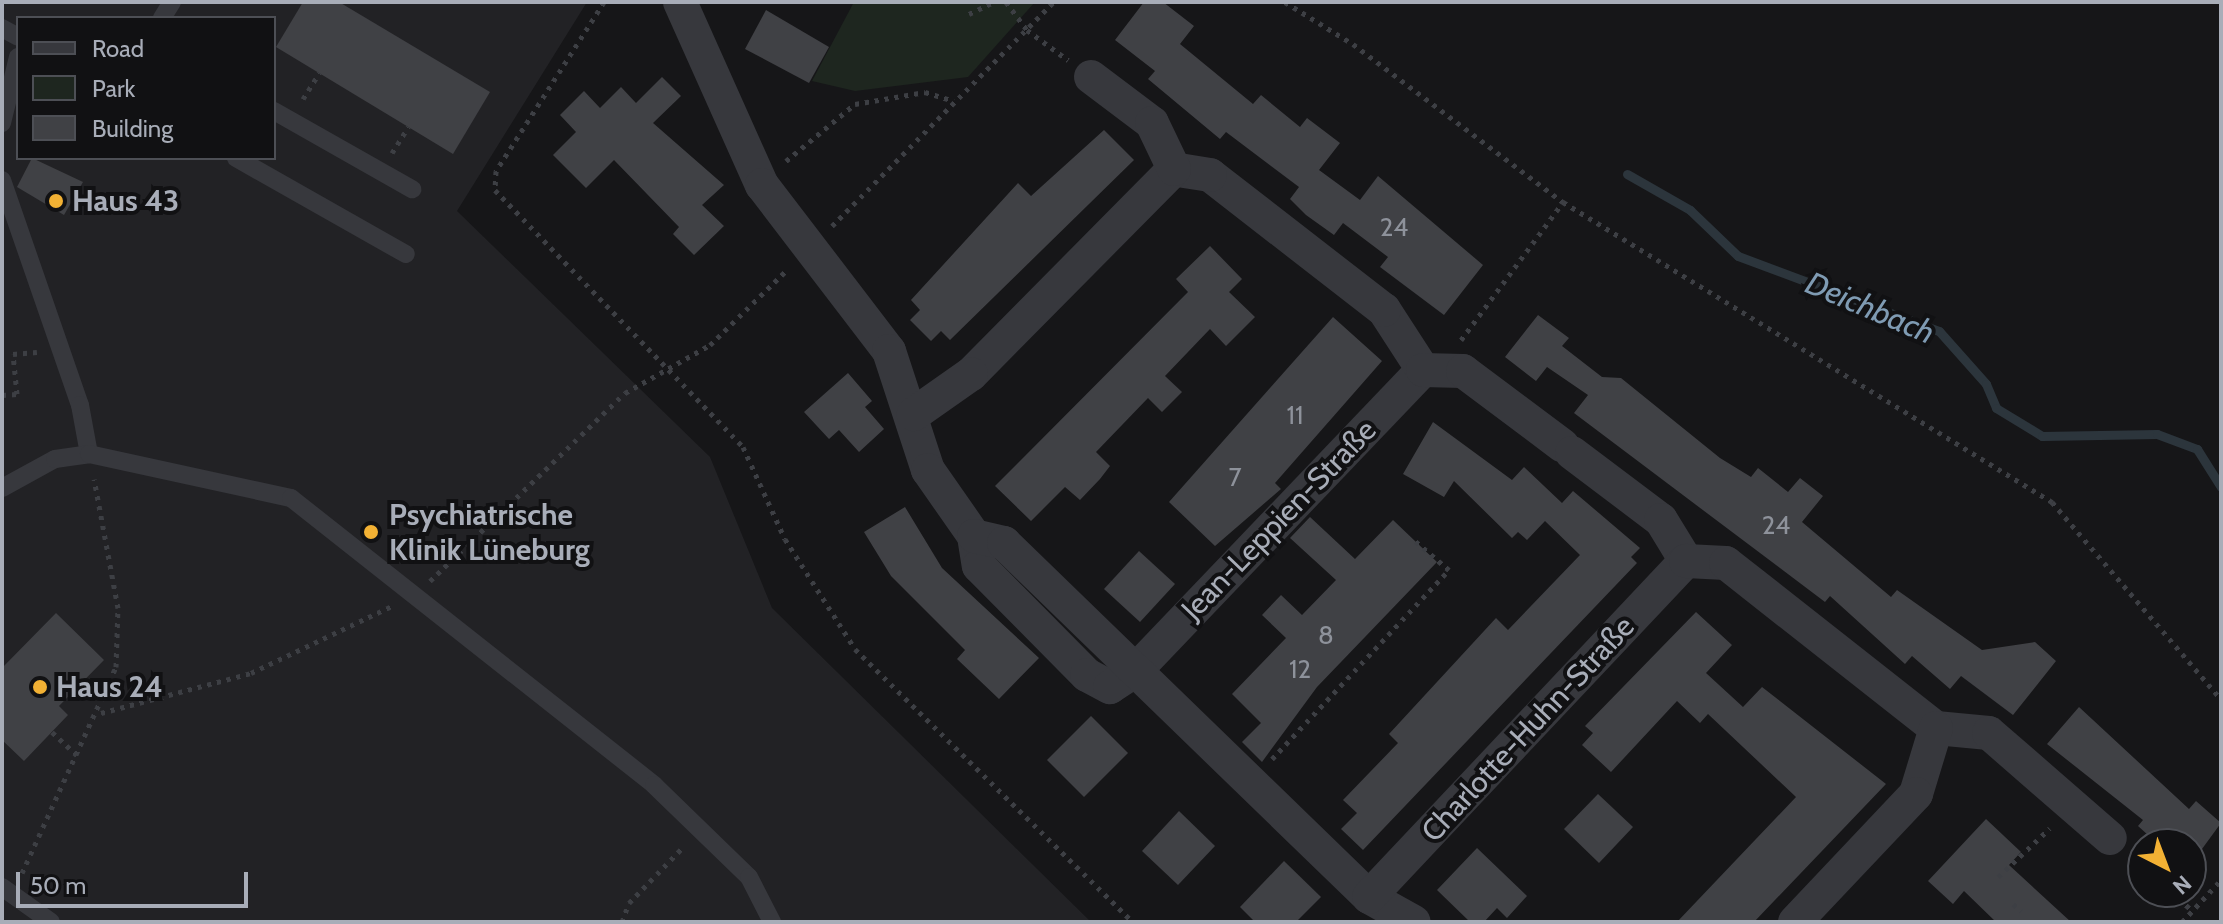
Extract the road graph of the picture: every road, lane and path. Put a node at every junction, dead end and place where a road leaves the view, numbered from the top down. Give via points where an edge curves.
1 (604, 2) edge
2 (680, 2) edge
3 (994, 2) edge
4 (1006, 2) edge
5 (1054, 2) edge
6 (1285, 2) edge
7 (969, 14) dead end
8 (1027, 30) junction
9 (16, 65) edge
10 (1091, 77) joint
11 (954, 101) junction
12 (276, 112) edge
13 (2, 123) edge
14 (240, 160) edge
15 (1174, 169) junction
16 (2, 180) edge
17 (762, 185) junction
18 (412, 189) dead end
19 (1563, 202) junction
20 (809, 249) junction
21 (406, 254) dead end
22 (62, 349) junction
23 (663, 367) junction
24 (1432, 368) junction
25 (2, 395) edge
26 (914, 414) junction
27 (89, 454) junction
28 (2, 488) edge
29 (1415, 541) dead end
30 (1686, 561) junction
31 (417, 595) junction
32 (1136, 670) junction
33 (2221, 699) edge
34 (101, 713) junction
35 (1936, 728) junction
36 (52, 732) dead end
37 (77, 755) junction
38 (1250, 783) junction
39 (2072, 805) junction
40 (699, 831) junction
41 (2110, 838) dead end
42 (1998, 877) dead end
43 (2221, 880) edge
44 (6, 896) edge
45 (2013, 904) dead end
46 (2190, 908) edge
47 (1373, 910) edge
48 (2021, 911) dead end
49 (2193, 911) junction
50 (51, 922) edge
51 (622, 922) edge
52 (772, 922) edge
53 (1133, 922) edge
54 (1414, 922) edge
55 (1795, 922) edge
56 (2182, 922) edge

1 - 23 path via 496,171 495,190
2 - 17 street
3 - 7 path
4 - 8 path
5 - 8 path
6 - 19 path via 1353,44
8 - 10 path
8 - 11 path
9 - 13 lane
10 - 15 street via 1152,123
11 - 17 path via 925,92 855,104
11 - 20 path
12 - 18 lane
14 - 21 lane
15 - 24 street via 1210,175 1384,310
15 - 26 street via 971,374
16 - 22 lane
17 - 20 street
19 - 24 path
19 - 33 path via 2052,502
20 - 23 path via 710,345
20 - 26 street via 889,351
22 - 25 path via 13,354 17,394
22 - 27 lane
23 - 31 path via 625,393
23 - 53 path via 703,398 743,447 785,539 855,649
24 - 30 street via 1463,371 1661,520
24 - 32 street, Jean-Leppien-Straße
26 - 32 street via 928,470 974,536 1004,543
27 - 28 lane via 55,459
27 - 31 lane via 291,498
27 - 34 path via 119,642
29 - 38 path via 1449,570
30 - 35 street via 1726,563
30 - 47 street, Charlotte-Huhn-Straße
31 - 34 path via 251,673
31 - 40 lane via 654,785
32 - 38 street
34 - 37 path
35 - 39 street via 1989,733
35 - 55 street via 1916,794
36 - 37 path
37 - 44 path
38 - 47 street
39 - 41 street
39 - 42 path
40 - 51 path via 629,903
40 - 52 lane via 749,877
43 - 49 path
44 - 50 lane
45 - 48 path
46 - 49 path
47 - 54 street
49 - 56 path

